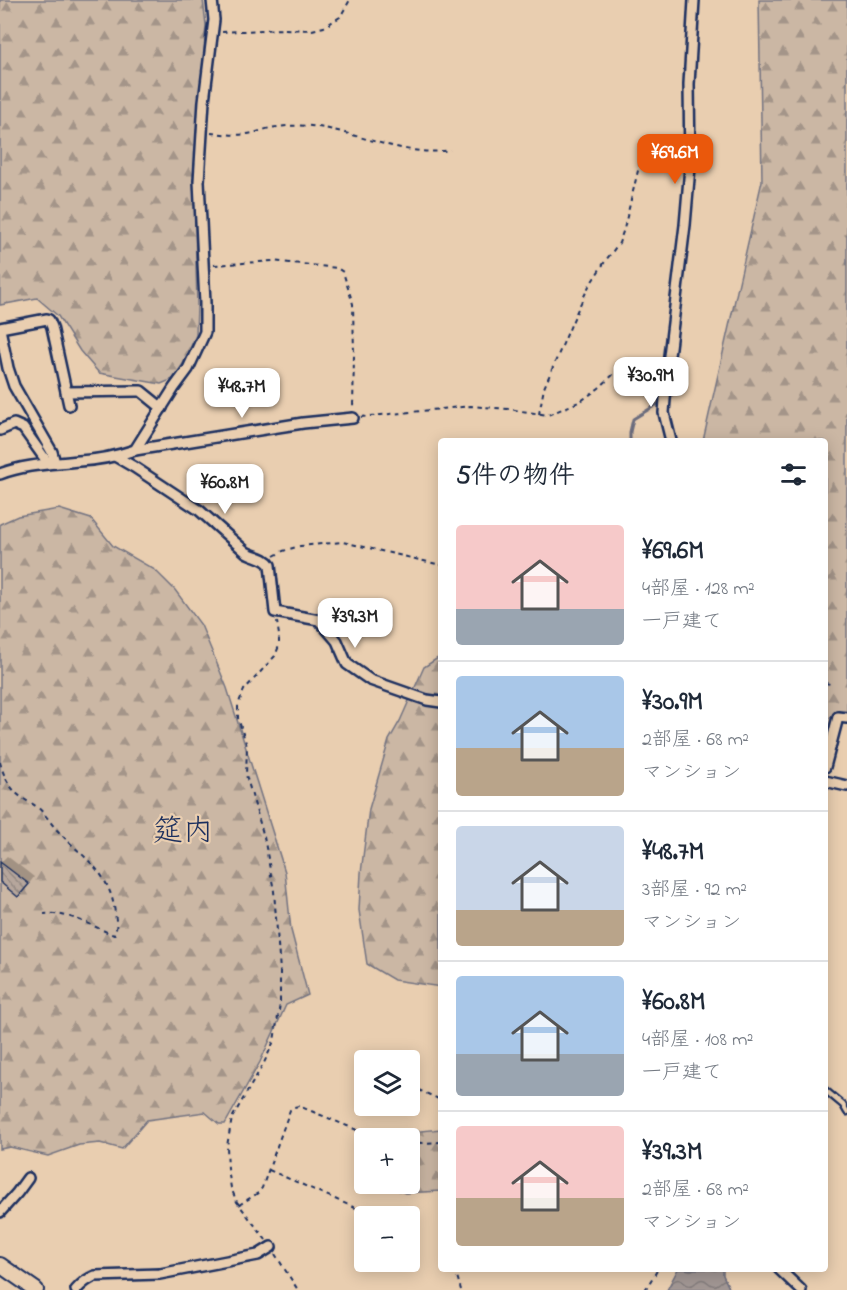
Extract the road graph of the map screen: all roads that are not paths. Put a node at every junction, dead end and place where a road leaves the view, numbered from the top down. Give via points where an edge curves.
1 (212, 0) edge
2 (694, 0) edge
3 (0, 329) edge
4 (66, 392) junction
5 (69, 405) dead end
6 (162, 408) junction
7 (352, 418) road end
8 (1, 426) edge
9 (670, 438) edge
10 (135, 450) junction
11 (115, 456) junction
12 (51, 463) junction
13 (0, 474) edge
14 (438, 702) edge
15 (847, 718) edge
16 (828, 755) edge
17 (828, 782) edge
18 (847, 786) edge
19 (828, 1092) edge
20 (847, 1112) edge
21 (28, 1178) dead end
22 (0, 1212) edge
23 (271, 1247) road end
24 (0, 1264) edge
25 (782, 1272) edge
26 (36, 1290) edge
27 (75, 1290) edge
28 (801, 1290) edge

1 - 6 street via 214,20 199,180 205,332 188,369
2 - 9 street via 691,145 664,413
3 - 4 street via 49,320
3 - 12 street via 14,386 52,453
4 - 5 street
4 - 6 street via 141,391
6 - 10 street
7 - 10 street
8 - 12 street via 14,424 23,428
10 - 11 street
11 - 12 street
11 - 14 street via 199,510 246,552 266,560 270,565 275,612 319,621 337,641 347,664 370,680
12 - 13 street
15 - 16 street via 838,717
17 - 18 street
19 - 20 lane
21 - 22 street
23 - 27 street via 258,1255 160,1274 95,1276
24 - 26 main road
25 - 28 street

